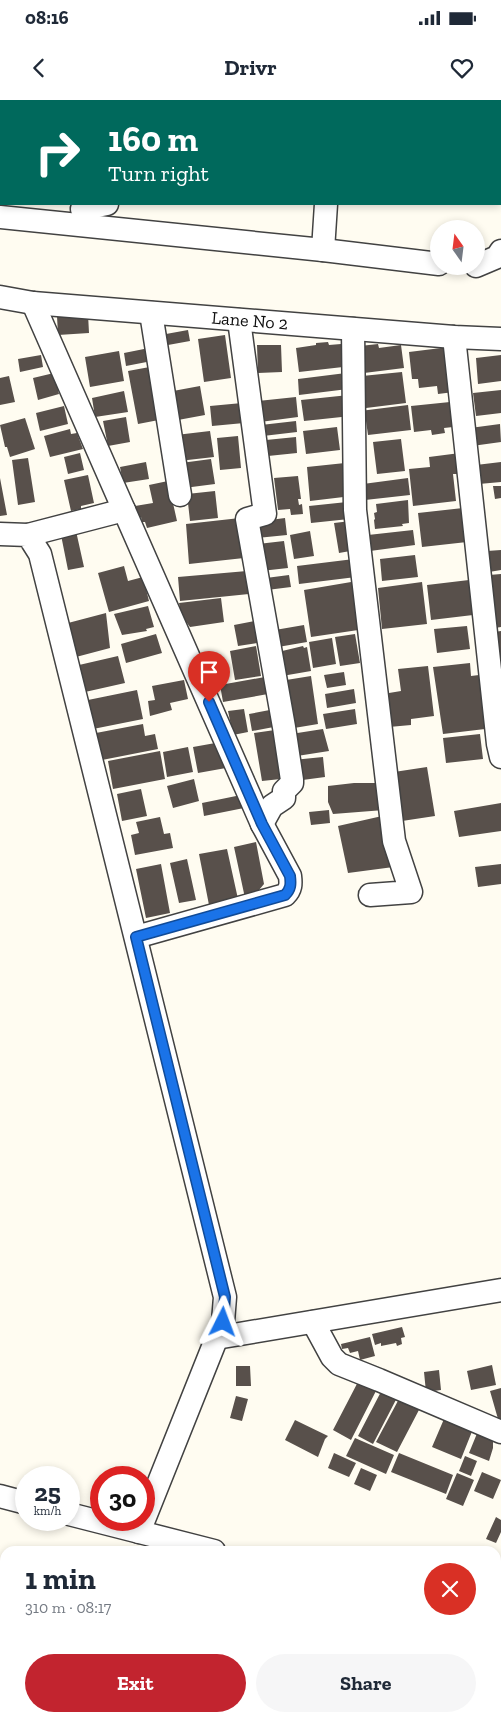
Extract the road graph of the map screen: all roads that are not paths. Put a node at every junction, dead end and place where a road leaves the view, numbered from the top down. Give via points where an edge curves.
1 (104, 205) edge
2 (326, 205) edge
3 (82, 213) edge
4 (0, 217) edge
5 (323, 250) junction
6 (501, 251) edge
7 (485, 262) edge
8 (430, 263) edge
9 (0, 297) edge
10 (33, 303) junction
11 (151, 313) junction
12 (239, 320) junction
13 (353, 329) junction
14 (454, 338) junction
15 (501, 339) edge
16 (180, 495) dead end
17 (124, 510) junction
18 (0, 534) edge
19 (28, 535) junction
20 (501, 757) edge
21 (262, 824) junction
22 (370, 895) dead end
23 (136, 937) junction
24 (501, 1290) edge
25 (313, 1322) junction
26 (216, 1338) junction
27 (501, 1432) edge
28 (0, 1496) edge
29 (15, 1500) edge
30 (80, 1518) edge
31 (150, 1540) edge
32 (185, 1546) edge

1 - 3 street
2 - 5 street
3 - 4 street
3 - 5 street
5 - 8 street
6 - 7 street via 497,257
9 - 10 street, Lane No 2
10 - 11 street, Lane No 2
10 - 17 street
11 - 12 street, Lane No 2
11 - 16 street
12 - 13 street, Lane No 2
12 - 21 street via 265,514 247,519 292,780 284,791 284,798 272,806
13 - 14 street, Lane No 2
13 - 22 street via 355,510 394,841 412,892
14 - 15 street, Lane No 2
14 - 20 street
17 - 19 street
17 - 21 street
18 - 19 street
19 - 23 street via 40,554
21 - 23 street via 290,876 290,890 285,895
23 - 26 street via 225,1297 223,1322
24 - 25 street
25 - 26 street
25 - 27 street via 332,1358 339,1364
26 - 31 street
28 - 29 street
30 - 31 street
31 - 32 street

